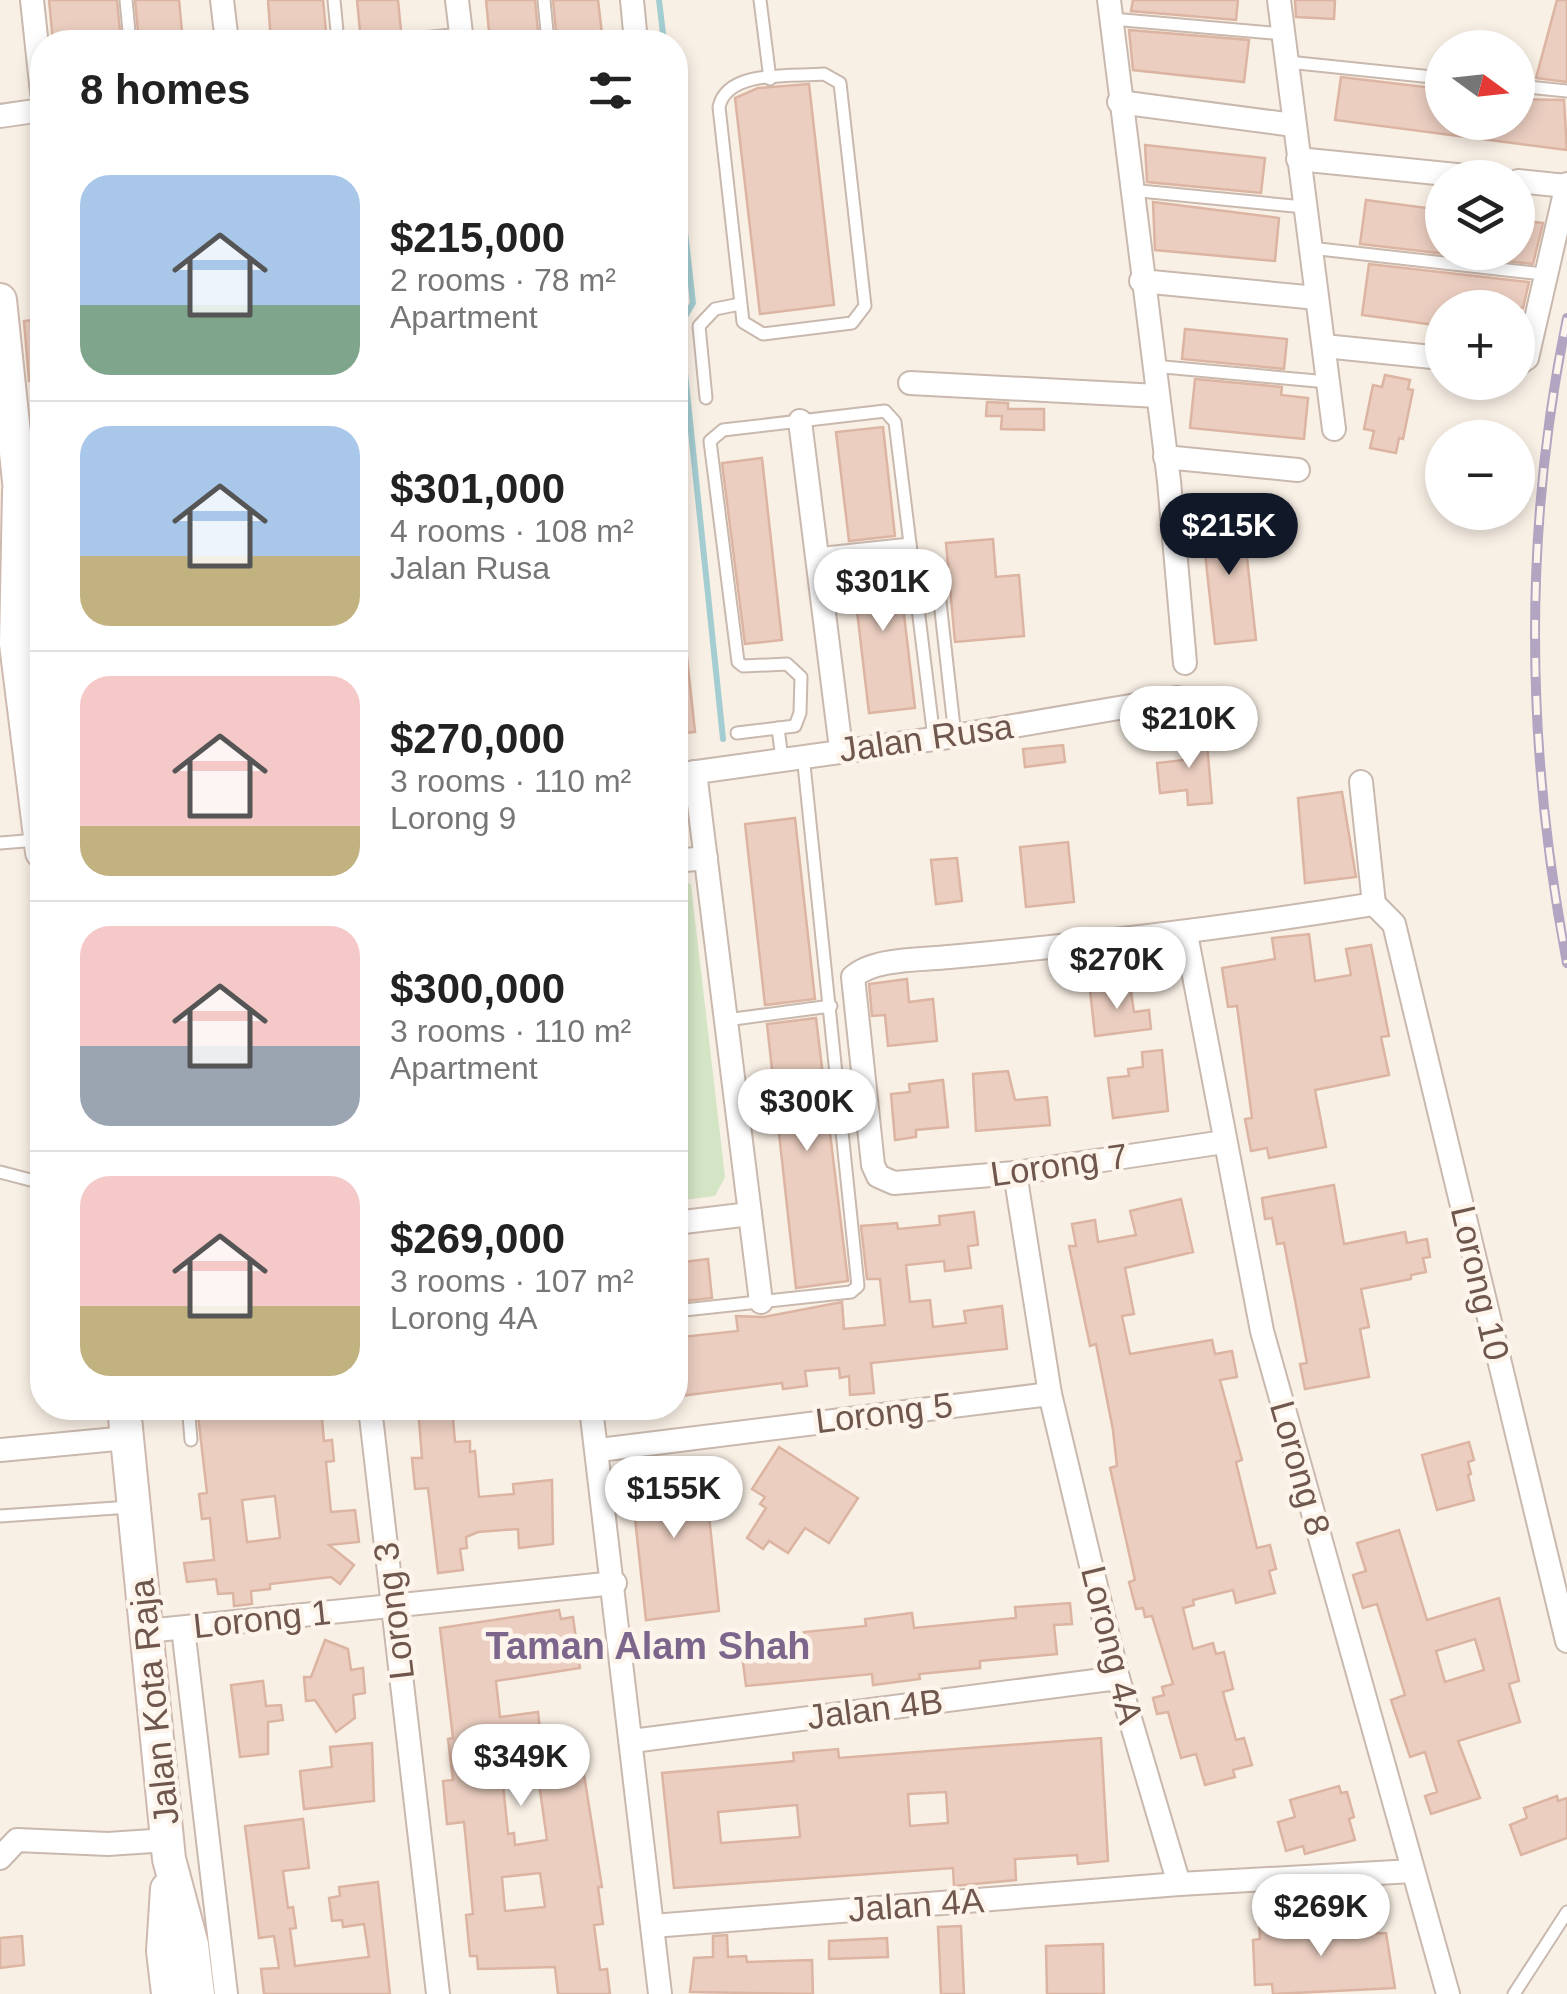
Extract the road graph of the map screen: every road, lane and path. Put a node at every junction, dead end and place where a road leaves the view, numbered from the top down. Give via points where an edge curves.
1 (32, 0) edge
2 (126, 0) edge
3 (222, 0) edge
4 (334, 0) edge
5 (457, 0) edge
6 (544, 0) edge
7 (632, 0) edge
8 (760, 0) edge
9 (1279, 0) edge
10 (1110, 9) edge
11 (35, 30) edge
12 (129, 30) edge
13 (226, 30) edge
14 (337, 30) edge
15 (461, 30) edge
16 (547, 30) edge
17 (635, 30) edge
18 (1284, 34) junction
19 (1288, 62) junction
20 (1425, 76) edge
21 (770, 79) junction
22 (1535, 88) edge
23 (1567, 91) edge
24 (1119, 102) junction
25 (30, 112) edge
26 (0, 116) edge
27 (1293, 124) junction
28 (1298, 158) junction
29 (1425, 172) edge
30 (1535, 182) edge
31 (1567, 185) edge
32 (1130, 190) junction
33 (1304, 208) junction
34 (1310, 248) junction
35 (1543, 274) junction
36 (1142, 281) junction
37 (1318, 298) junction
38 (0, 300) edge
39 (740, 304) junction
40 (1535, 316) edge
41 (1324, 346) junction
42 (1425, 356) edge
43 (1152, 366) junction
44 (1328, 382) junction
45 (910, 383) dead end
46 (4, 385) edge
47 (1158, 396) junction
48 (706, 398) dead end
49 (800, 421) junction
50 (1334, 429) dead end
51 (1165, 456) junction
52 (1298, 470) dead end
53 (25, 492) junction
54 (30, 531) edge
55 (910, 544) junction
56 (816, 554) junction
57 (940, 592) dead end
58 (1186, 663) dead end
59 (1178, 698) dead end
60 (778, 728) junction
61 (738, 733) dead end
62 (945, 737) junction
63 (841, 750) junction
64 (30, 752) edge
65 (792, 757) junction
66 (688, 773) edge
67 (1362, 782) dead end
68 (688, 785) edge
69 (0, 843) edge
70 (30, 844) edge
71 (706, 858) junction
72 (688, 860) edge
73 (1374, 904) junction
74 (1186, 934) junction
75 (830, 1006) junction
76 (726, 1020) junction
77 (1224, 1142) junction
78 (0, 1172) edge
79 (1015, 1173) junction
80 (30, 1179) edge
81 (750, 1214) junction
82 (688, 1221) edge
83 (761, 1302) junction
84 (688, 1310) edge
85 (1050, 1394) junction
86 (120, 1420) edge
87 (132, 1420) edge
88 (190, 1420) edge
89 (371, 1420) edge
90 (593, 1420) edge
91 (191, 1440) dead end
92 (0, 1450) edge
93 (599, 1450) junction
94 (134, 1506) junction
95 (0, 1516) edge
96 (615, 1583) junction
97 (394, 1606) junction
98 (183, 1628) junction
99 (147, 1631) junction
100 (1567, 1642) edge
101 (1118, 1678) junction
102 (632, 1740) junction
103 (168, 1850) junction
104 (0, 1858) edge
105 (1413, 1871) junction
106 (1179, 1884) junction
107 (1567, 1912) edge
108 (653, 1926) junction
109 (168, 1994) edge
110 (198, 1994) edge
111 (226, 1994) edge
112 (438, 1994) edge
113 (660, 1994) edge
114 (1448, 1994) edge
115 (1514, 1994) edge

1 - 11 street
2 - 12 lane
3 - 13 street
4 - 14 lane
5 - 15 street
6 - 16 lane
7 - 17 street
8 - 21 lane
9 - 18 street
10 - 18 lane
10 - 24 street
18 - 19 street
19 - 20 lane
19 - 27 street
21 - 39 lane via 734,82 722,92 720,107
21 - 39 lane via 824,74 840,83 865,306 852,323 764,334 742,322
22 - 23 lane
24 - 27 street
24 - 32 street
25 - 26 street
27 - 28 street
28 - 29 street
28 - 33 street
30 - 31 street
31 - 35 street
32 - 33 lane
32 - 36 street
33 - 34 street
34 - 35 lane
34 - 37 street
35 - 40 street
36 - 37 street
36 - 43 street
37 - 41 street
38 - 46 main road
39 - 48 lane via 715,309 700,326
41 - 42 street
41 - 44 street
43 - 44 lane
43 - 47 street
44 - 50 street
45 - 47 street
46 - 53 main road
47 - 51 street
49 - 55 lane via 892,414
49 - 56 street
49 - 60 lane via 723,430 710,441 738,662 786,664 801,676 800,713 794,726
51 - 52 street
51 - 58 street
53 - 54 main road
53 - 64 main road via 16,644
55 - 56 lane
55 - 62 lane
56 - 63 street
57 - 62 lane
59 - 62 street, Jalan Rusa
60 - 61 lane
60 - 65 lane
62 - 63 street, Jalan Rusa
63 - 65 street, Jalan Rusa
65 - 66 street, Jalan Rusa
65 - 75 lane
67 - 73 street
68 - 71 street
69 - 70 lane
71 - 72 street
71 - 76 street
73 - 74 street
73 - 100 street, Lorong 10 via 1394,924
74 - 77 street, Lorong 8
74 - 79 street, Lorong 7 via 861,970 853,978 878,1176 894,1183
75 - 76 lane
75 - 83 lane via 858,1286
76 - 81 street
77 - 79 street, Lorong 7
77 - 105 street, Lorong 8 via 1262,1331
78 - 80 lane
79 - 85 street, Lorong 4A
81 - 82 street
81 - 83 street
83 - 84 lane
85 - 93 street, Lorong 5
85 - 101 street, Lorong 4A
86 - 92 street
87 - 94 main road, Jalan Kota Raja
88 - 91 lane
89 - 97 street, Lorong 3
90 - 93 street
93 - 96 street
94 - 95 lane
94 - 99 main road, Jalan Kota Raja
96 - 97 street, Lorong 1
96 - 102 street
97 - 98 street, Lorong 1
97 - 112 street, Lorong 3
98 - 99 street, Lorong 1
98 - 111 street
99 - 103 main road, Jalan Kota Raja
101 - 102 street, Jalan 4B
101 - 106 street, Lorong 4A
102 - 108 street
103 - 104 street via 17,1840
103 - 109 main road
103 - 110 main road, Jalan Kota Raja
105 - 106 street
105 - 114 street, Lorong 8
106 - 108 street, Jalan 4A
107 - 115 lane
108 - 113 street

